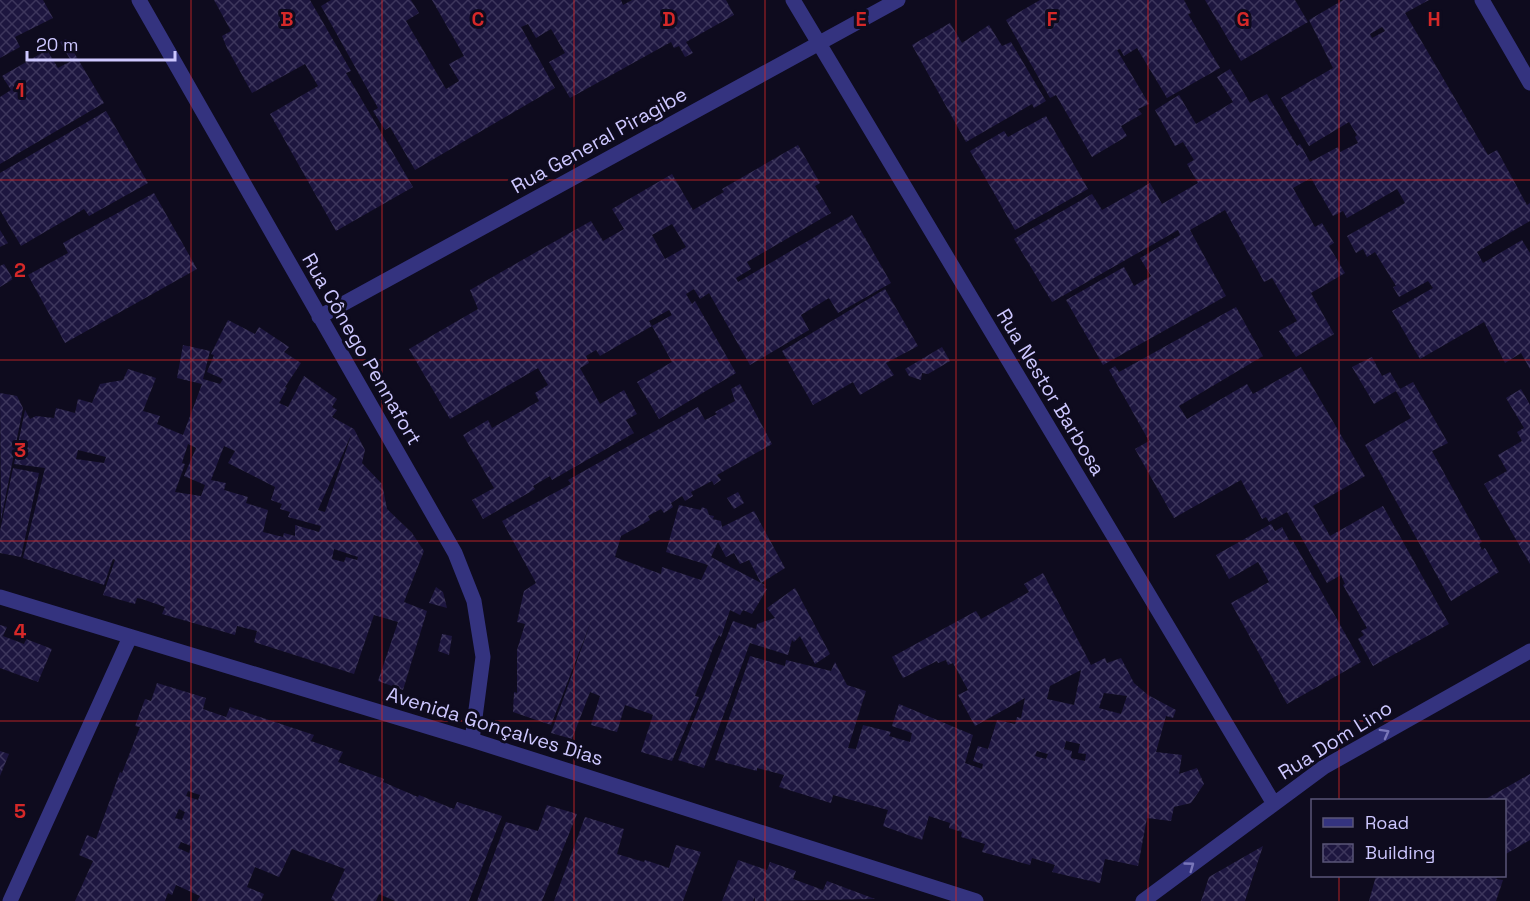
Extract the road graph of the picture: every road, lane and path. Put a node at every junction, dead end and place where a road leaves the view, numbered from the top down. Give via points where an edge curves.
1 (139, 0) edge
2 (793, 0) edge
3 (898, 0) edge
4 (1482, 0) edge
5 (817, 45) junction
6 (1530, 83) edge
7 (320, 317) junction
8 (0, 597) edge
9 (130, 637) junction
10 (1530, 651) edge
11 (472, 740) junction
12 (1274, 804) junction
13 (929, 895) edge
14 (10, 901) edge
15 (976, 901) edge
16 (1143, 901) edge

1 - 7 street, Rua Cônego Pennafort
2 - 5 street, Rua Nestor Barbosa
3 - 5 street, Rua General Piragibe
4 - 6 street
5 - 7 street, Rua General Piragibe
5 - 12 street, Rua Nestor Barbosa
7 - 11 street, Rua Cônego Pennafort via 455,553 474,601 483,657
8 - 9 street, Avenida Gonçalves Dias
9 - 11 street, Avenida Gonçalves Dias
9 - 14 street
12 -> 10 street, Rua Dom Lino via 1324,767
11 - 13 street, Avenida Gonçalves Dias
16 -> 12 street, Rua Dom Lino
13 - 15 street, Avenida Gonçalves Dias

